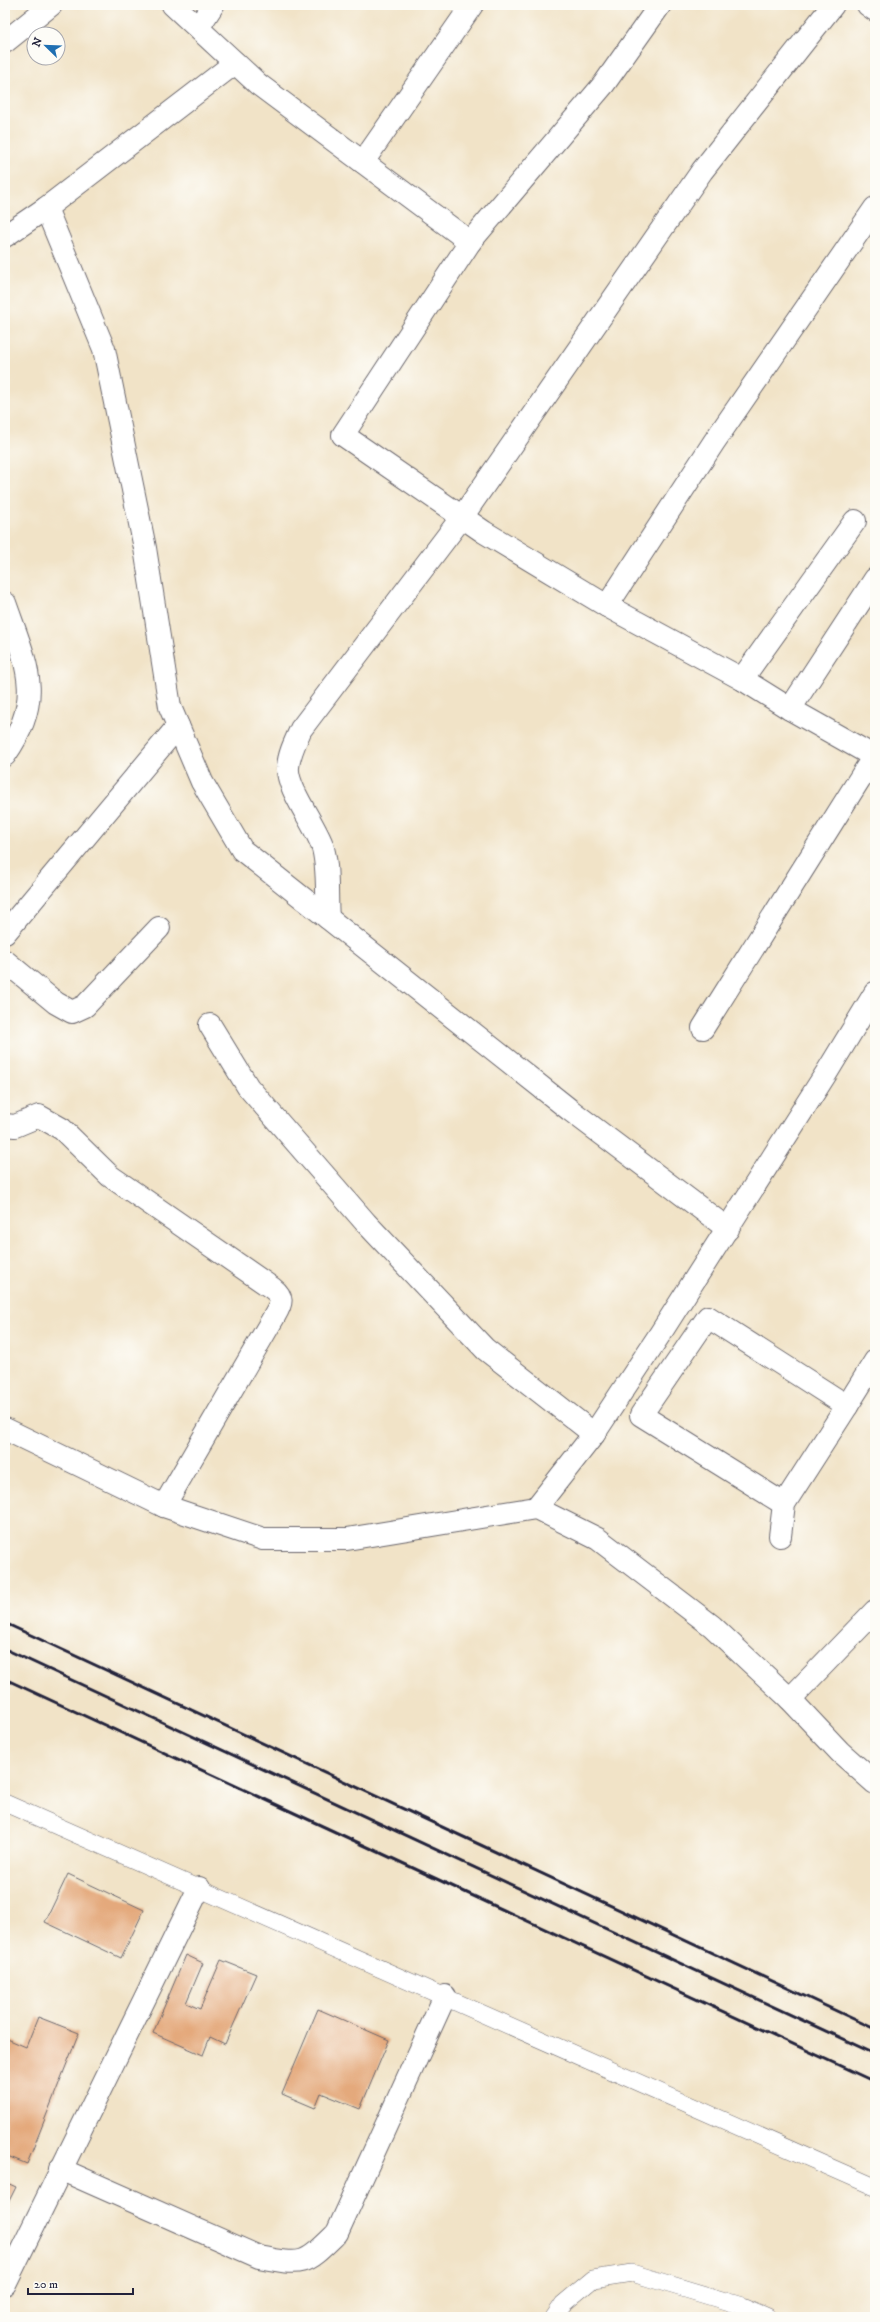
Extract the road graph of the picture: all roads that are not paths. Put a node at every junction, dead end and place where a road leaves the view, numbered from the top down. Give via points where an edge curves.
1 (51, 5) edge
2 (173, 5) edge
3 (213, 5) edge
4 (472, 5) edge
5 (660, 5) edge
6 (833, 5) edge
7 (868, 5) edge
8 (875, 10) edge
9 (198, 28) junction
10 (5, 42) edge
11 (235, 63) junction
12 (363, 162) junction
13 (46, 208) junction
14 (875, 208) edge
15 (5, 236) edge
16 (470, 242) junction
17 (462, 517) junction
18 (855, 521) dead end
19 (875, 579) edge
20 (5, 604) edge
21 (607, 606) junction
22 (742, 679) junction
23 (790, 709) junction
24 (178, 726) junction
25 (5, 755) edge
26 (874, 756) edge
27 (328, 918) junction
28 (159, 928) dead end
29 (5, 933) edge
30 (5, 961) edge
31 (875, 993) edge
32 (210, 1025) dead end
33 (703, 1028) dead end
34 (5, 1125) edge
35 (728, 1229) junction
36 (875, 1361) edge
37 (847, 1406) junction
38 (5, 1429) edge
39 (594, 1434) junction
40 (784, 1504) junction
41 (164, 1506) junction
42 (536, 1508) junction
43 (780, 1536) dead end
44 (871, 1623) edge
45 (790, 1699) junction
46 (875, 1783) edge
47 (5, 1803) edge
48 (199, 1888) junction
49 (445, 1996) junction
50 (60, 2169) junction
51 (875, 2187) edge
52 (5, 2284) edge
53 (554, 2317) edge
54 (768, 2317) edge

1 - 10 street
2 - 9 street
3 - 9 street
4 - 12 street
5 - 16 street via 604,84
6 - 17 street via 702,171
7 - 8 street
9 - 11 street
11 - 12 street via 258,84
11 - 13 street
12 - 16 street
13 - 15 street
13 - 24 street via 104,350 145,548 170,706
14 - 21 street via 714,442
16 - 17 street via 343,435
17 - 21 street
17 - 27 street via 300,730 291,751 288,768 290,783 312,821 322,846
18 - 22 street
19 - 23 street
20 - 25 street via 24,657 30,700 26,719
21 - 22 street
22 - 23 street
23 - 26 street
24 - 27 street via 202,782 242,850
24 - 29 street
26 - 33 street
27 - 35 street via 570,1110
28 - 30 street via 85,1006 72,1012 56,1003
31 - 35 street
32 - 39 street via 248,1087 366,1223 484,1349
34 - 41 street via 15,1126 39,1116 49,1120 62,1129 110,1176 272,1288 281,1298 282,1303 276,1315
35 - 39 street
36 - 37 street
37 - 40 street
37 - 40 street via 708,1317 641,1415
38 - 41 street
39 - 42 street
40 - 43 street
41 - 42 street via 263,1539 347,1539
42 - 45 street via 598,1539 712,1626
44 - 45 street
45 - 46 street via 840,1752
47 - 48 lane
48 - 49 lane
48 - 50 street
49 - 50 street via 337,2233 306,2261 290,2263 260,2257
49 - 51 lane
50 - 52 street
53 - 54 lane via 563,2304 593,2279 632,2273 742,2306

